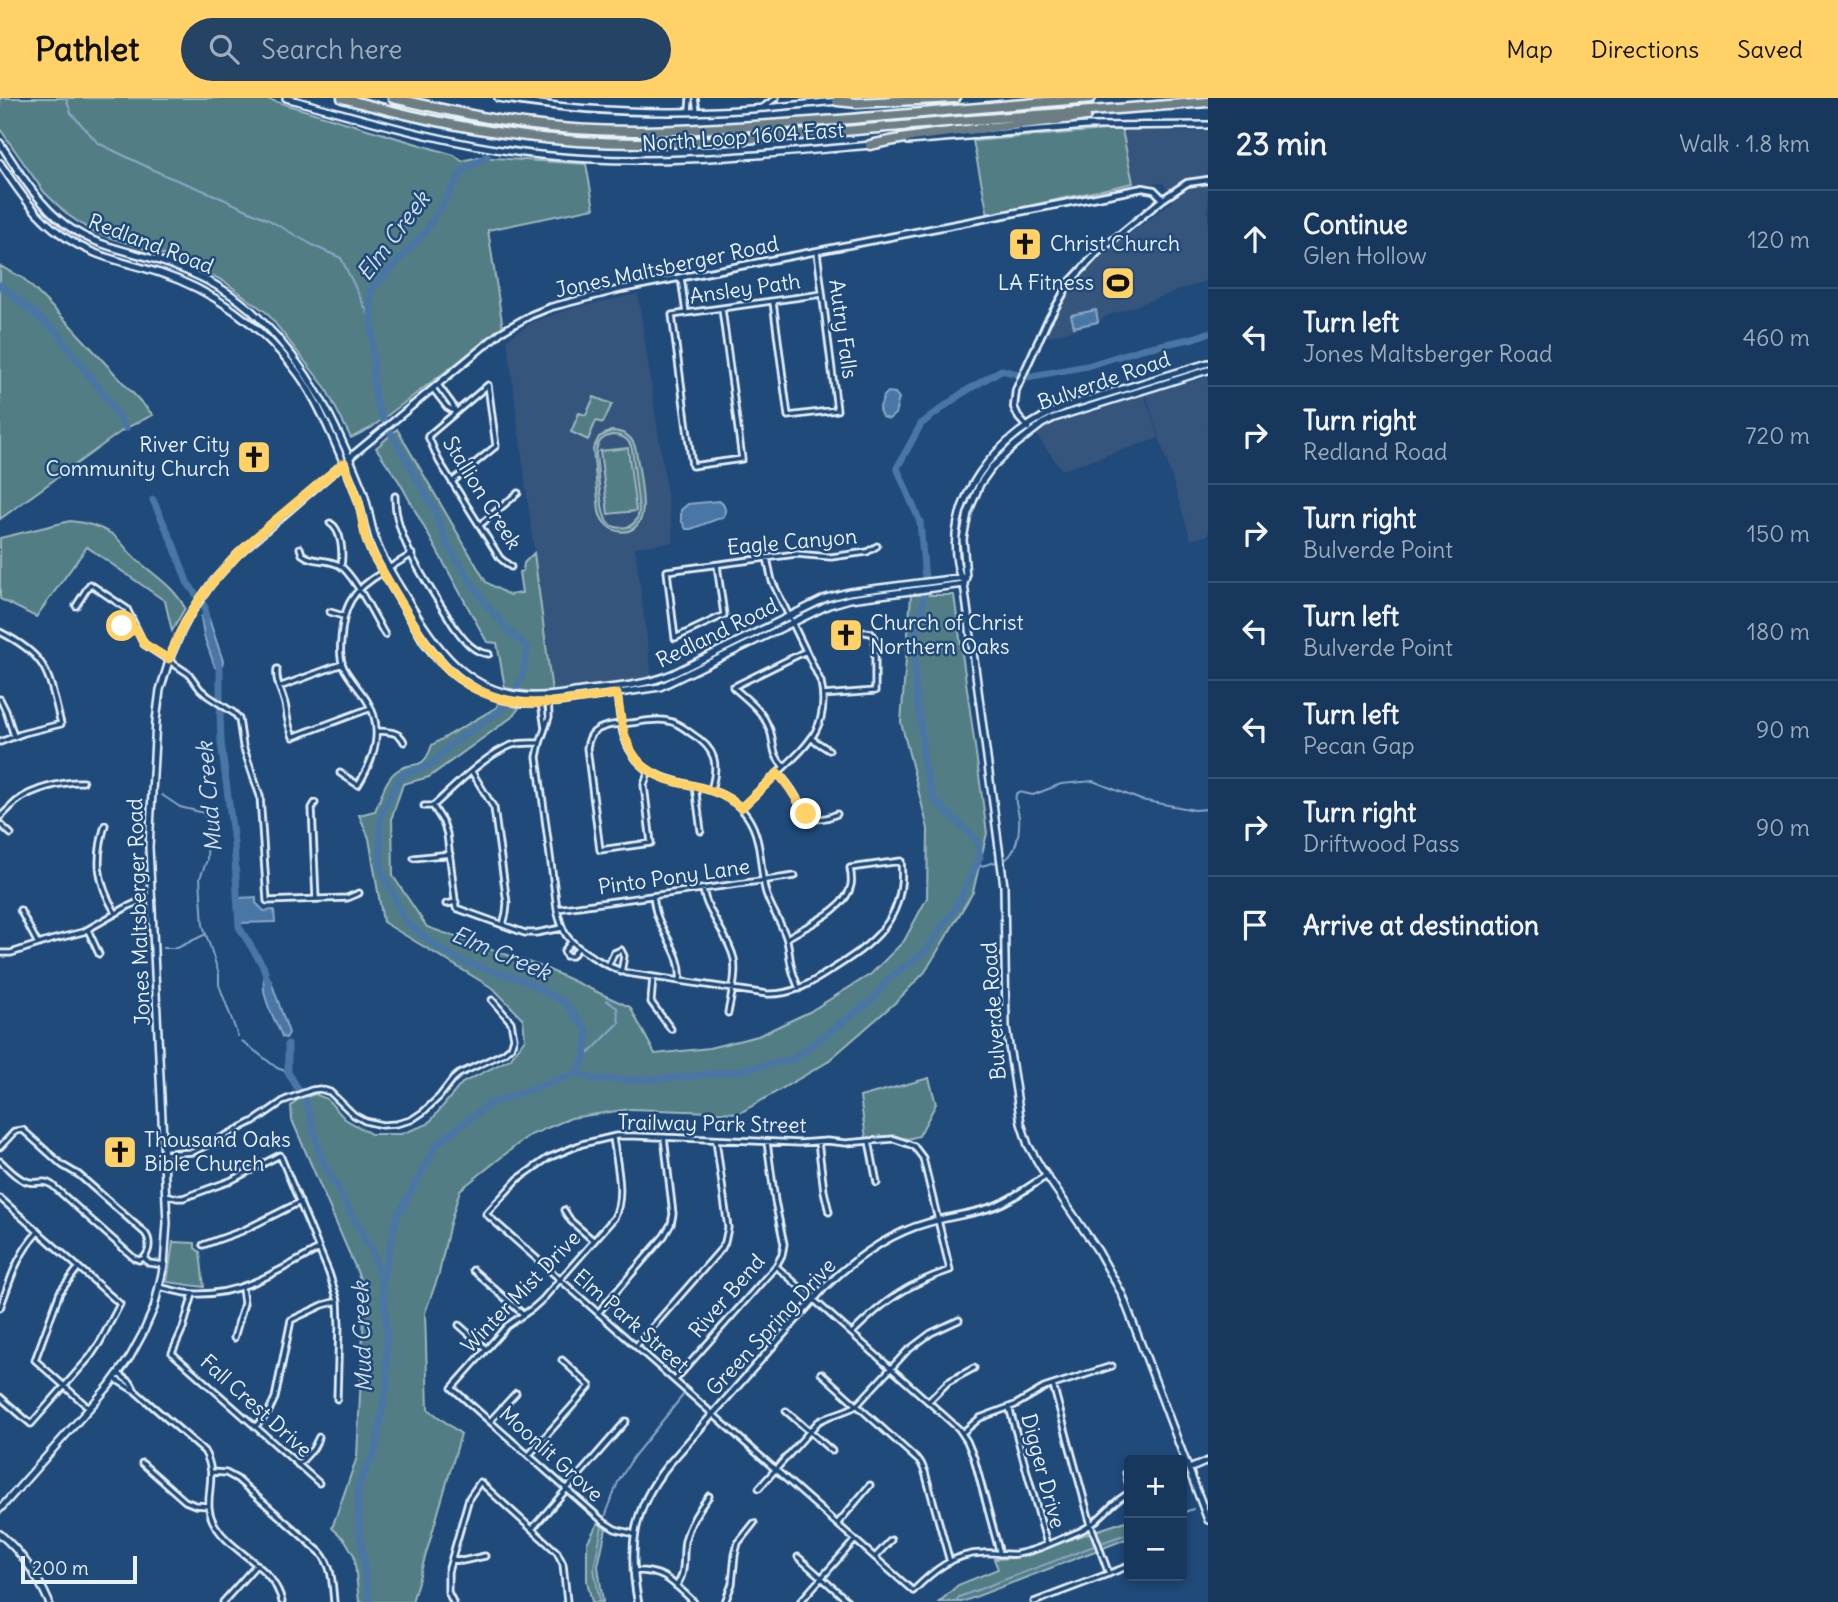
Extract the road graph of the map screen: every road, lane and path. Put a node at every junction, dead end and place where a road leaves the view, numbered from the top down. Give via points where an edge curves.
1 (286, 98) edge
2 (342, 98) edge
3 (393, 98) edge
4 (498, 98) edge
5 (690, 98) edge
6 (695, 98) edge
7 (776, 98) edge
8 (822, 98) edge
9 (874, 98) edge
10 (955, 98) edge
11 (1091, 98) edge
12 (834, 102) junction
13 (1208, 102) edge
14 (1176, 104) junction
15 (761, 108) junction
16 (689, 111) junction
17 (696, 111) junction
18 (1208, 125) edge
19 (0, 144) edge
20 (870, 145) junction
21 (0, 163) edge
22 (1208, 180) edge
23 (26, 182) junction
24 (16, 187) junction
25 (1163, 199) junction
26 (93, 241) junction
27 (88, 251) junction
28 (817, 252) junction
29 (177, 267) junction
30 (173, 278) junction
31 (681, 278) junction
32 (822, 294) junction
33 (773, 302) junction
34 (248, 307) junction
35 (722, 309) junction
36 (687, 313) junction
37 (241, 316) junction
38 (1208, 363) edge
39 (1208, 370) edge
40 (437, 384) junction
41 (432, 388) junction
42 (1138, 388) junction
43 (456, 412) junction
44 (1029, 429) junction
45 (347, 461) junction
46 (452, 482) junction
47 (519, 493) dead end
48 (395, 496) dead end
49 (330, 523) dead end
50 (480, 525) junction
51 (877, 546) dead end
52 (300, 548) dead end
53 (378, 548) junction
54 (371, 551) junction
55 (412, 554) junction
56 (767, 558) junction
57 (717, 565) junction
58 (341, 566) junction
59 (510, 567) dead end
60 (389, 568) junction
61 (383, 571) junction
62 (962, 577) junction
63 (964, 584) junction
64 (358, 589) junction
65 (76, 606) dead end
66 (330, 612) dead end
67 (343, 616) junction
68 (132, 619) junction
69 (790, 619) junction
70 (136, 629) junction
71 (0, 632) edge
72 (865, 632) dead end
73 (385, 635) dead end
74 (437, 647) junction
75 (806, 650) junction
76 (431, 651) junction
77 (489, 654) dead end
78 (169, 659) junction
79 (342, 664) junction
80 (277, 669) dead end
81 (462, 671) junction
82 (458, 678) junction
83 (279, 687) junction
84 (617, 690) junction
85 (823, 695) junction
86 (0, 699) edge
87 (544, 700) junction
88 (371, 708) junction
89 (621, 724) junction
90 (377, 731) junction
91 (14, 736) junction
92 (812, 739) junction
93 (404, 741) dead end
94 (0, 742) edge
95 (540, 743) junction
96 (829, 750) dead end
97 (785, 767) junction
98 (649, 770) junction
99 (472, 772) junction
100 (539, 772) junction
101 (340, 773) dead end
102 (532, 773) dead end
103 (778, 773) junction
104 (83, 782) dead end
105 (695, 786) junction
106 (712, 790) junction
107 (315, 803) dead end
108 (424, 806) dead end
109 (433, 806) junction
110 (741, 808) junction
111 (837, 814) dead end
112 (0, 817) edge
113 (0, 824) edge
114 (105, 825) dead end
115 (701, 831) dead end
116 (11, 834) dead end
117 (450, 854) junction
118 (414, 859) dead end
119 (795, 876) dead end
120 (764, 880) junction
121 (703, 889) junction
122 (359, 893) dead end
123 (653, 896) junction
124 (316, 899) junction
125 (152, 900) junction
126 (446, 904) dead end
127 (456, 905) junction
128 (557, 909) junction
129 (20, 910) dead end
130 (115, 912) junction
131 (503, 925) junction
132 (562, 928) junction
133 (88, 930) junction
134 (787, 938) junction
135 (571, 942) junction
136 (38, 944) junction
137 (578, 947) junction
138 (0, 953) edge
139 (99, 954) dead end
140 (608, 965) junction
141 (621, 972) junction
142 (653, 977) junction
143 (680, 981) junction
144 (732, 989) junction
145 (799, 989) junction
146 (492, 1000) dead end
147 (728, 1013) dead end
148 (671, 1029) dead end
149 (613, 1137) junction
150 (664, 1137) junction
151 (716, 1140) junction
152 (869, 1141) junction
153 (767, 1142) junction
154 (818, 1142) junction
155 (180, 1146) junction
156 (0, 1147) edge
157 (164, 1147) junction
158 (203, 1147) junction
159 (180, 1153) junction
160 (164, 1154) junction
161 (0, 1161) edge
162 (1046, 1175) junction
163 (877, 1183) dead end
164 (166, 1195) junction
165 (0, 1198) edge
166 (300, 1202) junction
167 (564, 1210) dead end
168 (830, 1212) dead end
169 (486, 1214) joint
170 (938, 1220) junction
171 (38, 1232) junction
172 (594, 1241) junction
173 (203, 1245) dead end
174 (319, 1249) junction
175 (144, 1258) junction
176 (164, 1265) junction
177 (776, 1266) junction
178 (78, 1268) junction
179 (473, 1270) dead end
180 (560, 1279) junction
181 (159, 1287) junction
182 (242, 1287) junction
183 (193, 1294) junction
184 (814, 1300) junction
185 (338, 1301) junction
186 (0, 1308) edge
187 (598, 1313) junction
188 (523, 1314) junction
189 (959, 1320) dead end
190 (459, 1325) dead end
191 (852, 1333) junction
192 (234, 1338) dead end
193 (636, 1346) junction
194 (486, 1349) junction
195 (562, 1360) dead end
196 (1112, 1366) dead end
197 (891, 1367) junction
198 (974, 1368) dead end
199 (821, 1373) dead end
200 (117, 1376) junction
201 (675, 1380) junction
202 (1053, 1385) junction
203 (65, 1386) junction
204 (452, 1388) joint
205 (516, 1393) dead end
206 (0, 1397) edge
207 (337, 1399) dead end
208 (929, 1401) junction
209 (857, 1405) junction
210 (1009, 1407) junction
211 (89, 1408) junction
212 (786, 1411) dead end
213 (713, 1414) junction
214 (490, 1421) junction
215 (626, 1421) dead end
216 (255, 1426) junction
217 (809, 1431) junction
218 (962, 1433) junction
219 (319, 1437) dead end
220 (832, 1451) dead end
221 (528, 1455) junction
222 (1208, 1461) edge
223 (142, 1463) dead end
224 (298, 1465) junction
225 (775, 1469) junction
226 (1189, 1469) junction
227 (212, 1472) junction
228 (319, 1483) dead end
229 (870, 1485) dead end
230 (759, 1488) dead end
231 (566, 1489) junction
232 (709, 1496) dead end
233 (1124, 1496) edge
234 (208, 1506) junction
235 (0, 1509) edge
236 (1208, 1520) edge
237 (754, 1523) dead end
238 (837, 1524) junction
239 (1091, 1525) junction
240 (532, 1528) junction
241 (0, 1534) edge
242 (634, 1535) junction
243 (855, 1539) junction
244 (891, 1540) dead end
245 (1047, 1544) junction
246 (1000, 1554) junction
247 (485, 1556) dead end
248 (798, 1557) dead end
249 (875, 1557) junction
250 (452, 1559) junction
251 (950, 1562) junction
252 (257, 1564) junction
253 (1124, 1568) edge
254 (633, 1571) junction
255 (1109, 1574) junction
256 (821, 1577) junction
257 (676, 1586) junction
258 (49, 1602) edge
259 (223, 1602) edge
260 (282, 1602) edge
261 (334, 1602) edge
262 (453, 1602) edge
263 (567, 1602) edge
264 (638, 1602) edge
265 (694, 1602) edge
266 (725, 1602) edge
267 (800, 1602) edge
268 (849, 1602) edge
269 (1034, 1602) edge

1 - 20 main road, North Loop 1604 East via 445,139 598,160 682,160
2 - 14 highway via 513,134 637,144
3 - 11 highway via 525,124 657,131
4 - 16 main road, North Loop 1604 East via 590,109
5 - 16 street
6 - 17 street
7 - 15 street
8 - 12 street
9 - 12 main road, North Loop 1604 East
10 - 12 highway
12 - 15 main road, North Loop 1604 East
13 - 14 highway
14 - 20 highway
15 - 17 main road, North Loop 1604 East
16 - 17 main road, North Loop 1604 East
18 - 20 main road, North Loop 1604 East via 1087,126
19 - 23 main road, Redland Road
21 - 24 main road, Redland Road
22 - 25 street via 1187,183
23 - 24 main road
23 - 26 main road, Redland Road via 53,214
24 - 27 main road, Redland Road via 48,225
25 - 28 street, Jones Maltsberger Road via 1154,190 1143,188
25 - 44 street via 1087,262 1058,302 1016,390 1014,407
26 - 27 main road
26 - 29 main road, Redland Road
27 - 30 main road, Redland Road
28 - 31 street, Jones Maltsberger Road
28 - 32 street, Autry Falls
29 - 30 street
29 - 34 main road, Redland Road
30 - 37 main road, Redland Road
31 - 36 street
31 - 40 street, Jones Maltsberger Road via 540,312 501,332
32 - 33 street, Ansley Path
32 - 33 street, Autry Falls via 837,410 788,416
33 - 35 street, Ansley Path
34 - 37 street
34 - 45 main road, Redland Road via 311,381
35 - 36 street, Ansley Path
35 - 36 street, Ansley Path via 742,459 692,466 672,316
37 - 45 main road, Redland Road via 301,377
38 - 42 main road, Bulverde Road
39 - 42 main road, Bulverde Road
40 - 41 street, Jones Maltsberger Road
40 - 43 street
41 - 43 street
41 - 45 street, Jones Maltsberger Road
42 - 44 main road, Bulverde Road via 1050,412
43 - 46 street, Stallion Creek via 428,436
43 - 46 street via 488,386 496,446
44 - 62 main road, Bulverde Road via 992,467 977,491 964,530
45 - 53 main road, Redland Road via 366,500
45 - 54 main road, Redland Road
45 - 78 main road, Jones Maltsberger Road via 244,548 211,584
46 - 50 street, Stallion Creek
47 - 50 street
48 - 55 street via 398,528
49 - 58 street via 338,531
50 - 59 street, Stallion Creek
51 - 56 street, Eagle Canyon via 867,552 831,557
52 - 58 street via 312,560
53 - 54 street
53 - 60 main road, Redland Road
54 - 61 main road, Redland Road
55 - 60 street
55 - 77 street via 462,637 478,652
56 - 57 street, Eagle Canyon
56 - 69 street
57 - 57 street, Eagle Canyon via 724,615 675,638 667,571
58 - 64 street
60 - 61 street
60 - 74 main road, Redland Road
61 - 64 street
61 - 76 main road, Redland Road
62 - 63 main road, Bulverde Road
62 - 69 main road, Redland Road via 841,594
63 - 69 main road, Redland Road via 842,601
63 - 162 main road, Bulverde Road via 1004,886 1005,1014 1014,1089 1024,1134
64 - 67 street
64 - 73 street
65 - 68 street via 90,584 122,605
66 - 67 street
67 - 79 street
68 - 70 street
68 - 70 street via 121,629
69 - 75 street
69 - 84 main road, Redland Road via 650,685
70 - 78 street via 144,644
71 - 91 street via 28,648 42,663 61,724
72 - 85 street via 875,638 875,691
74 - 76 street
74 - 81 main road, Redland Road
75 - 85 street
75 - 97 street via 733,687 758,709 769,728 775,755
76 - 82 main road, Redland Road
78 - 124 street via 239,719 260,796 267,901
78 - 125 main road, Jones Maltsberger Road via 156,721 150,816
79 - 83 street
79 - 88 street
80 - 83 street
81 - 82 street
81 - 87 main road, Redland Road via 499,690
82 - 87 main road, Redland Road via 502,699
83 - 88 street via 293,737
84 - 87 main road, Redland Road
84 - 89 street
85 - 92 street via 821,719
86 - 91 street
87 - 95 street via 545,728
88 - 90 street
89 - 98 street via 628,746
89 - 98 street via 598,729 587,743 600,850 651,843 644,785
89 - 106 street via 671,721 705,742 715,762
90 - 93 street via 396,733
90 - 101 street via 374,755 358,785
91 - 94 street
92 - 96 street
92 - 97 street
95 - 99 street via 508,747
95 - 100 street
97 - 103 street
98 - 105 street
99 - 109 street
99 - 131 street via 494,808 507,903
100 - 102 street
100 - 128 street
103 - 110 street
103 - 111 street via 806,814 823,820
104 - 112 street via 31,793
105 - 106 street
105 - 115 street
106 - 110 street
107 - 124 street
108 - 109 street
109 - 117 street via 445,827
110 - 120 street via 757,838
113 - 116 street
114 - 130 street via 99,872
117 - 118 street
117 - 127 street
119 - 120 street, Pinto Pony Lane
120 - 121 street, Pinto Pony Lane
120 - 134 street
121 - 123 street, Pinto Pony Lane
121 - 144 street via 733,957
122 - 124 street
123 - 128 street, Pinto Pony Lane
123 - 143 street via 657,916 678,959
125 - 130 street
125 - 157 main road, Jones Maltsberger Road
126 - 127 street
127 - 131 street
128 - 132 street
129 - 136 street
130 - 133 street
131 - 132 street via 529,933
132 - 135 street
133 - 136 street
133 - 139 street
134 - 145 street
134 - 145 street via 844,900 851,885 850,868 901,861 900,896 884,928 855,956
135 - 137 street
135 - 137 street via 565,948 566,956 572,956
136 - 138 street
137 - 140 street
140 - 141 street
140 - 141 street via 621,950
141 - 142 street
142 - 143 street
142 - 148 street via 651,1002
143 - 144 street
144 - 145 street via 773,995
144 - 147 street
146 - 158 street via 511,1022 511,1047 459,1074 411,1120 382,1125 365,1121 330,1092 312,1090 285,1100
149 - 150 street, Trailway Park Street
149 - 169 street, Trailway Park Street via 548,1158 518,1179
149 - 172 street, Winter Mist Drive via 619,1205
150 - 151 street, Trailway Park Street
150 - 187 street via 671,1224
151 - 153 street, Trailway Park Street
151 - 193 street via 728,1225 725,1242
152 - 154 street, Trailway Park Street
152 - 163 street
152 - 170 street, Trailway Park Street via 897,1140 917,1150 925,1164
153 - 154 street, Trailway Park Street
153 - 177 street, River Bend via 784,1244
154 - 168 street
155 - 157 street
155 - 158 street
155 - 159 street
156 - 175 street via 15,1131 23,1130 145,1233 149,1243
157 - 160 main road, Jones Maltsberger Road
158 - 159 street
159 - 160 street
160 - 164 main road, Jones Maltsberger Road
161 - 175 street via 24,1181 52,1185 129,1254
162 - 170 street, Green Spring Drive via 995,1206
162 - 226 main road, Bulverde Road via 1117,1283
164 - 166 street via 183,1198 280,1155
164 - 176 main road, Jones Maltsberger Road
165 - 171 street
166 - 173 street
166 - 174 street
167 - 172 street
169 - 180 street, Elm Park Street
170 - 184 street, Green Spring Drive via 884,1241 862,1255
170 - 191 street via 950,1270 901,1291
171 - 178 street
171 - 186 street via 18,1259
172 - 180 street, Winter Mist Drive
174 - 182 street
174 - 185 street
175 - 176 street
176 - 181 main road, Jones Maltsberger Road
177 - 184 street
177 - 201 street, River Bend
178 - 203 street via 60,1292 35,1360
178 - 203 street via 120,1304 86,1363
179 - 188 street
180 - 187 street, Elm Park Street
180 - 188 street, Winter Mist Drive
181 - 183 street
181 - 200 main road, Jones Maltsberger Road via 144,1334
182 - 183 street
182 - 192 street via 245,1299
183 - 216 street, Fall Crest Drive via 172,1353
184 - 191 street
184 - 213 street, Green Spring Drive
185 - 207 street
185 - 216 street via 291,1320 275,1398
187 - 193 street, Elm Park Street
188 - 194 street, Winter Mist Drive
189 - 197 street via 918,1341
190 - 194 street
191 - 197 street
193 - 201 street, Elm Park Street
194 - 204 street, Winter Mist Drive
195 - 221 street via 590,1386
196 - 202 street
197 - 208 street
197 - 209 street
198 - 208 street via 948,1382
199 - 209 street
200 - 211 main road, Jones Maltsberger Road
200 - 227 street via 201,1448
201 - 213 street, Elm Park Street
202 - 210 street
202 - 239 street
203 - 206 street via 31,1424
203 - 211 street
204 - 214 street, Moonlit Grove
205 - 214 street
208 - 218 street
209 - 217 street via 824,1417
209 - 251 street via 921,1463
210 - 218 street via 980,1418
210 - 245 street, Digger Drive
211 - 235 main road, Jones Maltsberger Road
212 - 217 street
213 - 225 street, Elm Park Street
213 - 242 street, Green Spring Drive via 651,1488
214 - 221 street, Moonlit Grove
215 - 231 street
216 - 224 street, Fall Crest Drive
217 - 220 street
217 - 225 street
218 - 246 street via 974,1458
219 - 224 street
221 - 231 street, Moonlit Grove
222 - 226 main road
223 - 234 street via 185,1501
224 - 228 street, Fall Crest Drive
225 - 230 street
225 - 238 street, Elm Park Street
226 - 236 main road, Bulverde Road
227 - 234 street
227 - 261 street via 237,1479 320,1552 331,1569
229 - 238 street
231 - 240 street
231 - 242 street, Moonlit Grove via 604,1522
232 - 257 street via 688,1531 683,1572
233 - 239 street
234 - 252 street via 218,1529
237 - 266 street via 736,1547
238 - 243 street, Elm Park Street
239 - 245 street
239 - 255 street
240 - 250 street via 480,1482 469,1498
240 - 263 street via 561,1558
241 - 258 main road via 30,1568
242 - 254 street, Green Spring Drive
243 - 249 street, Elm Park Street
243 - 256 street
244 - 249 street
245 - 246 street via 1022,1553
246 - 251 street via 972,1553
247 - 250 street
248 - 256 street
249 - 251 street, Elm Park Street via 913,1591
250 - 262 street via 447,1586
252 - 259 street
252 - 260 street via 273,1580
253 - 255 street
254 - 257 street via 657,1573
254 - 264 street, Green Spring Drive
255 - 269 street
256 - 267 street
256 - 268 street
257 - 265 street

